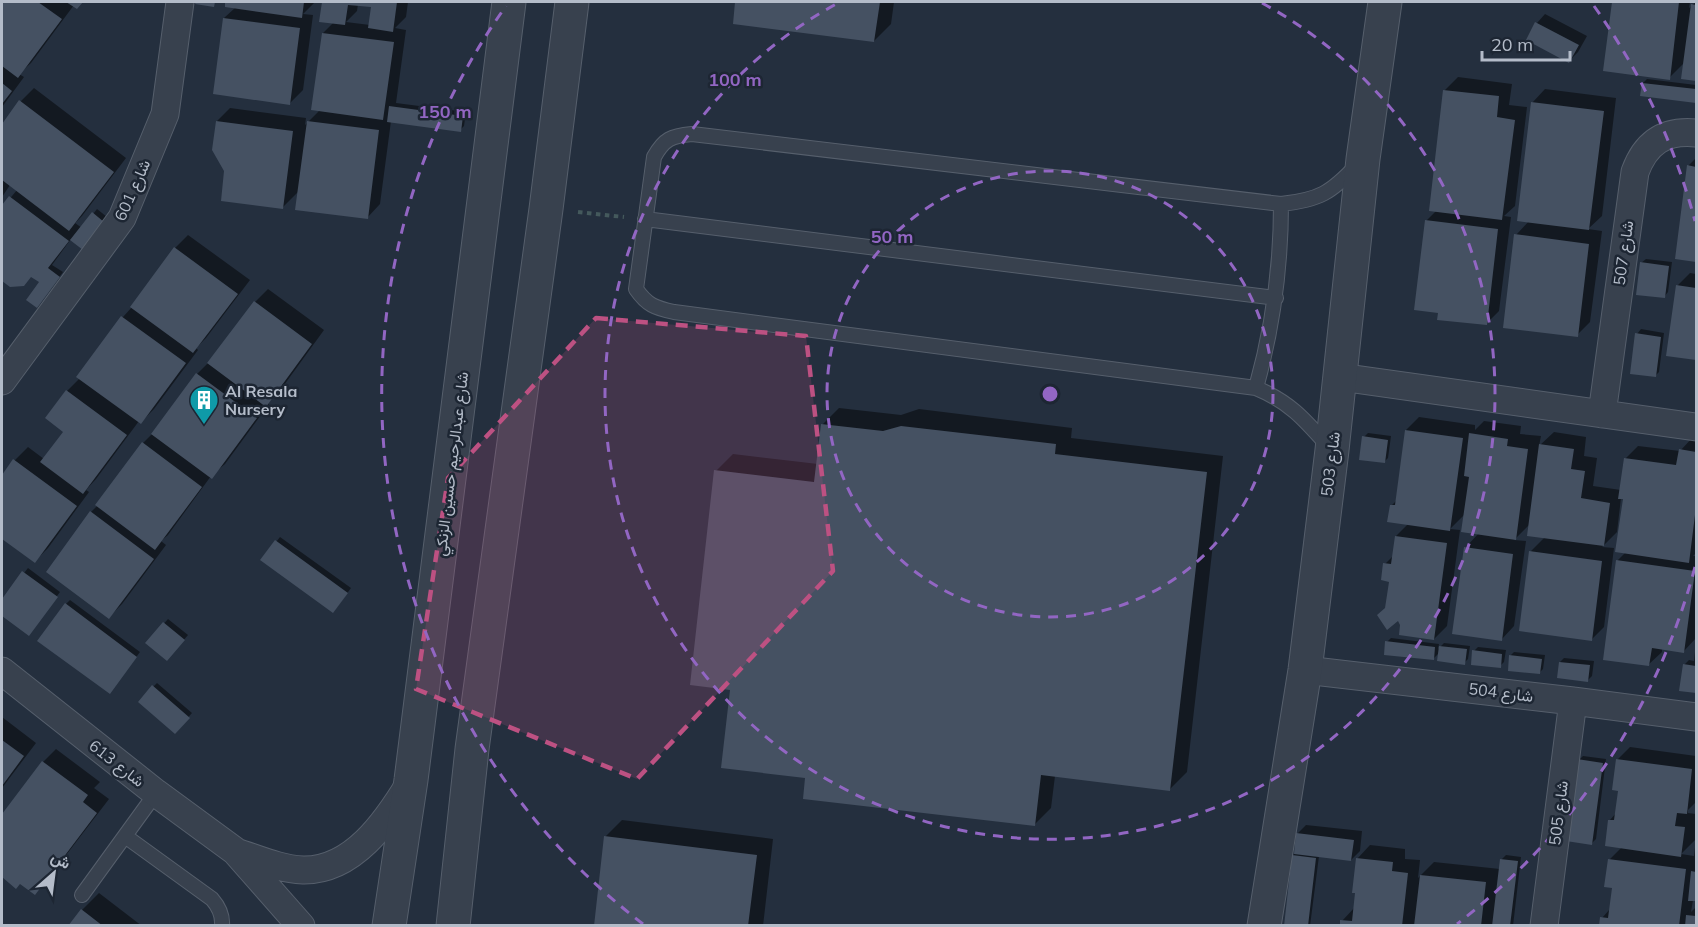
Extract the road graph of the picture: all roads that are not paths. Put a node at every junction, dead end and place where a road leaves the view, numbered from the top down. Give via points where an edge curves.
1 (180, 2) edge
2 (509, 2) edge
3 (572, 2) edge
4 (1385, 2) edge
5 (1696, 133) edge
6 (1362, 159) junction
7 (1281, 204) junction
8 (645, 219) junction
9 (1276, 298) junction
10 (3, 374) edge
11 (1340, 377) junction
12 (1256, 388) junction
13 (1602, 414) junction
14 (1696, 427) edge
15 (1332, 450) junction
16 (1305, 670) junction
17 (2, 671) edge
18 (1573, 701) junction
19 (1696, 717) edge
20 (411, 780) junction
21 (156, 793) junction
22 (125, 836) junction
23 (235, 852) junction
24 (458, 879) junction
25 (82, 895) dead end
26 (222, 926) edge
27 (301, 926) edge
28 (389, 926) edge
29 (453, 926) edge
30 (477, 926) edge
31 (1264, 926) edge
32 (1544, 926) edge

1 - 10 street, شارع 601 via 165,114 122,218
2 - 20 street, شارع عبدالرحيم حسين الزنكي
3 - 24 street
4 - 6 street, شارع 503
5 - 13 street, شارع 507 via 1669,134 1657,140 1643,154 1635,172
6 - 7 lane via 1338,185 1318,196
6 - 11 street, شارع 503
7 - 8 lane via 692,134 673,136 654,157
7 - 9 lane
8 - 9 lane
8 - 12 lane via 636,289 644,301 656,308
9 - 12 lane
11 - 13 street
11 - 15 street, شارع 503
12 - 15 lane via 1275,396 1301,416
13 - 14 street
15 - 16 street, شارع 503
16 - 18 street, شارع 504
16 - 31 street, شارع 503
17 - 21 street, شارع 613
18 - 19 street, شارع 504
18 - 32 street, شارع 505
20 - 23 street, شارع 613 via 384,822 350,855 336,863 303,870
20 - 28 street, شارع عبدالرحيم حسين الزنكي
21 - 22 lane
21 - 23 street, شارع 613
22 - 25 lane
22 - 26 lane via 213,899
23 - 27 street, شارع 613
24 - 29 street
24 - 30 street

